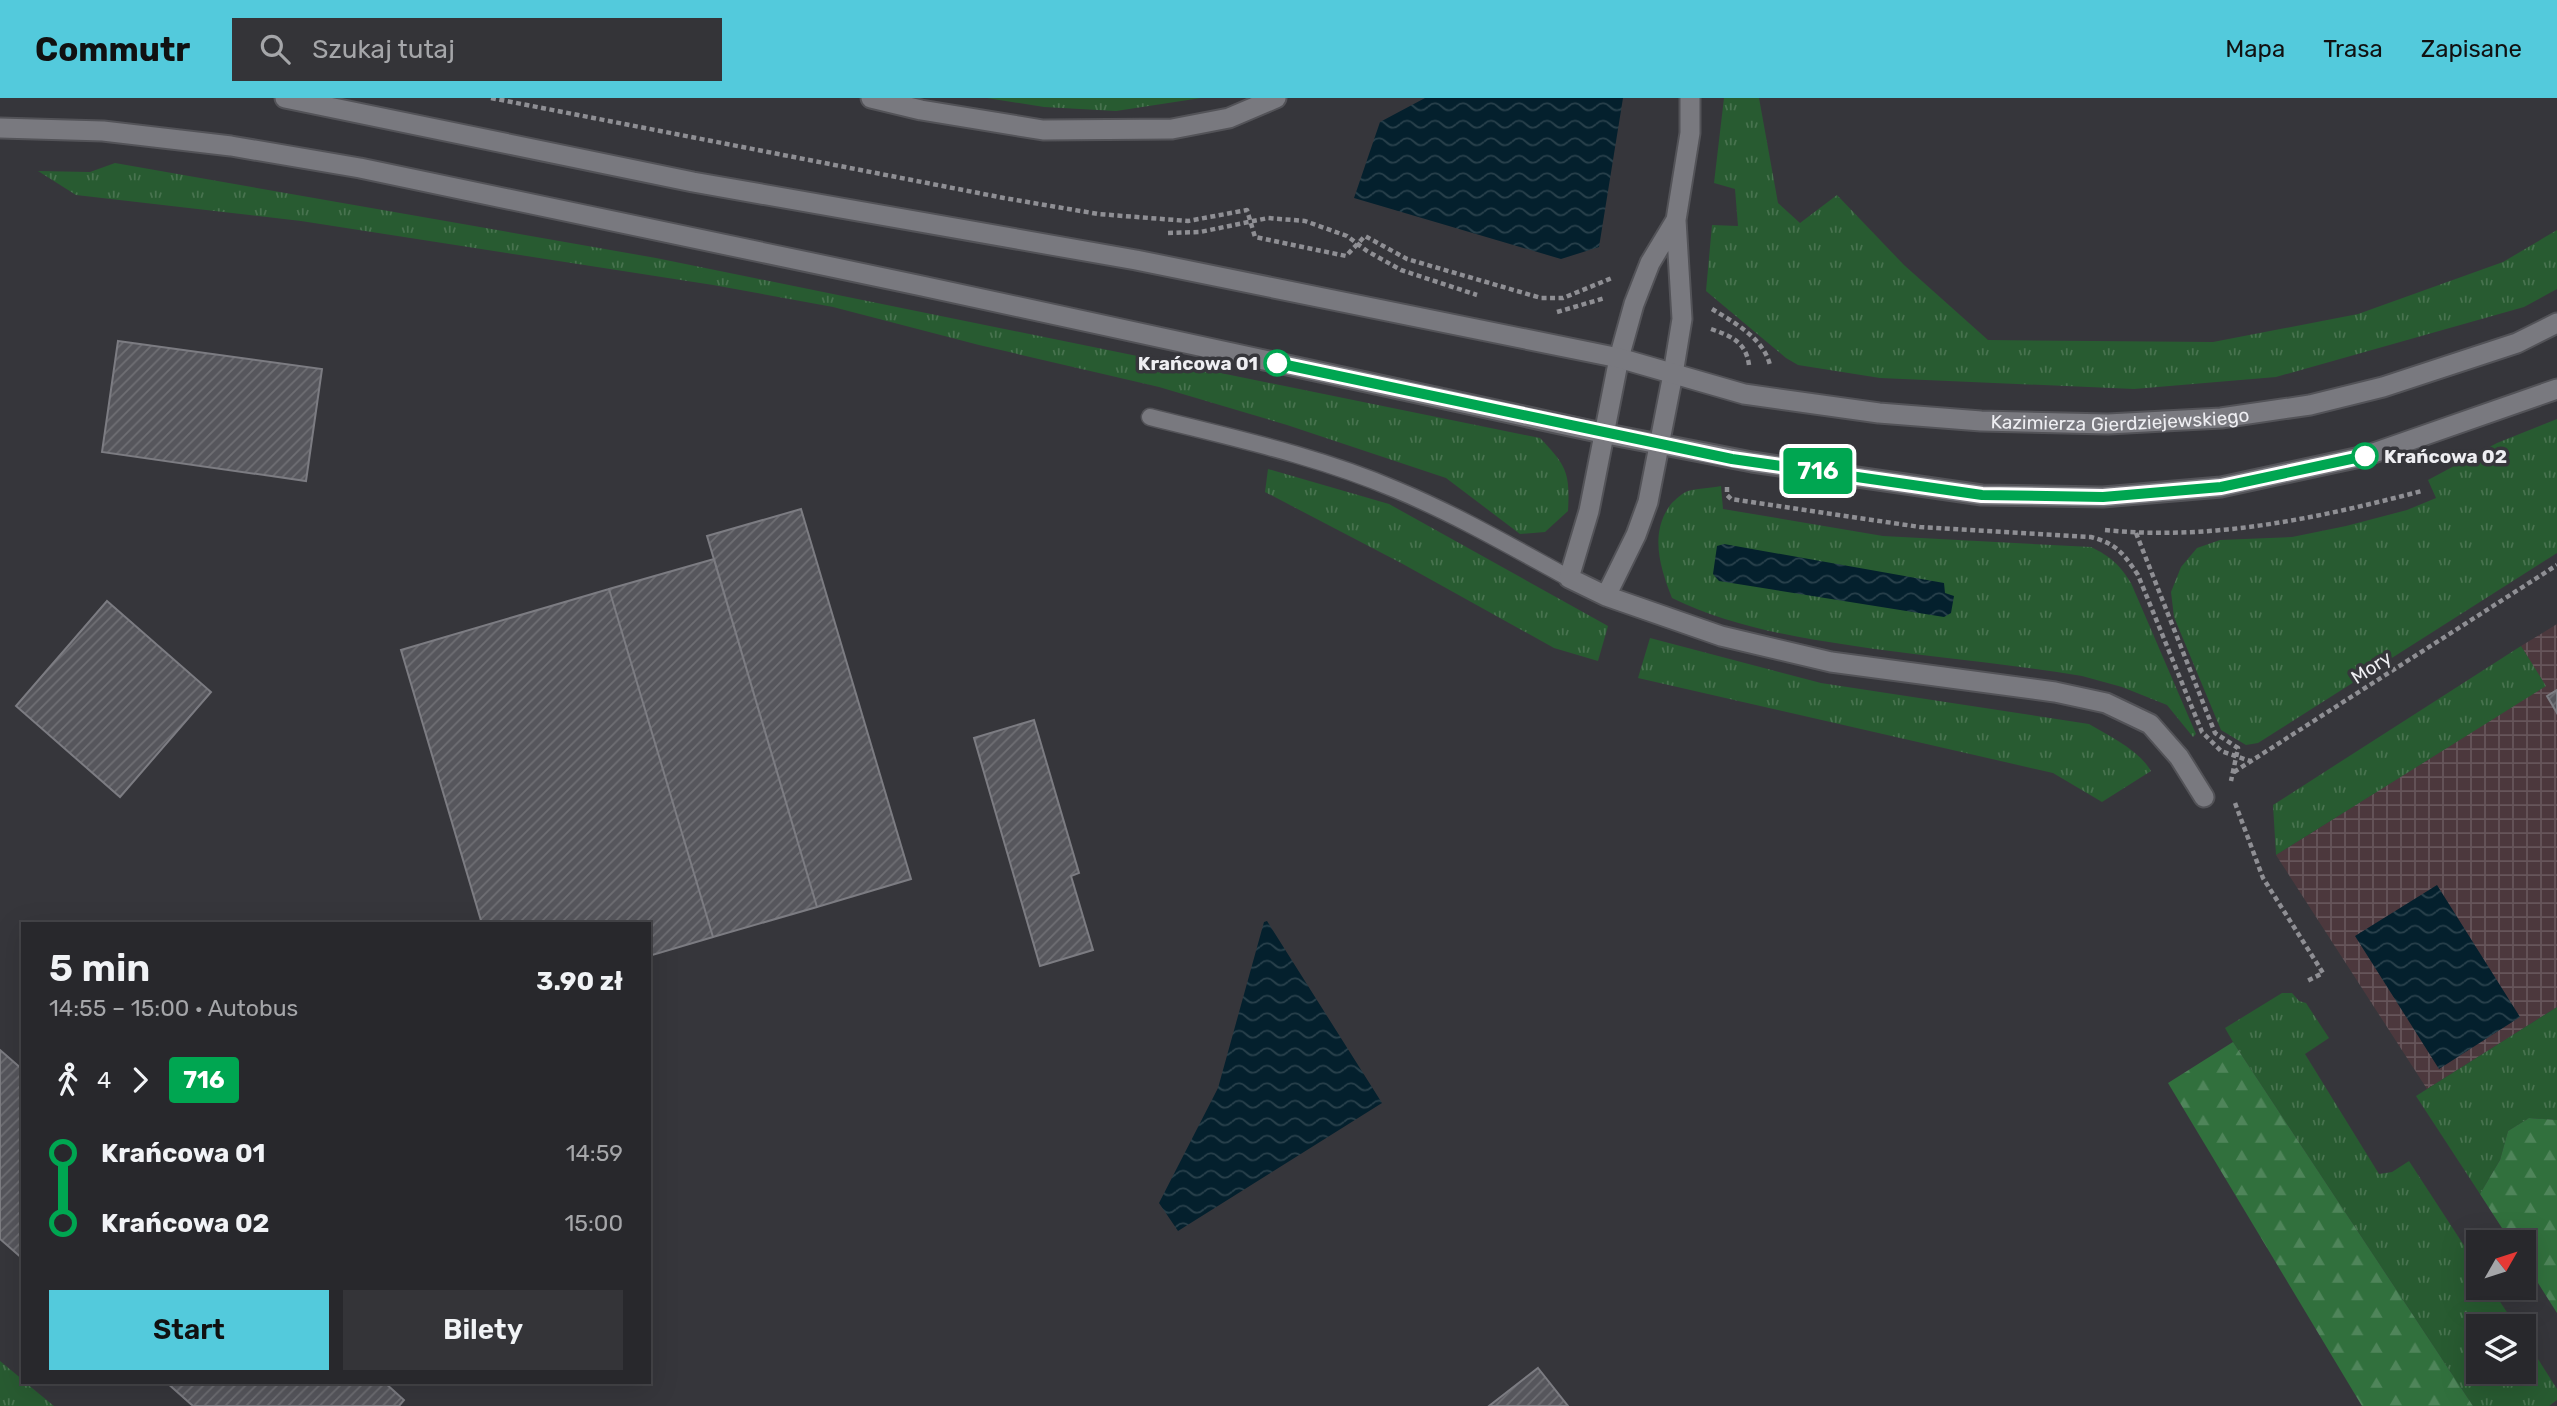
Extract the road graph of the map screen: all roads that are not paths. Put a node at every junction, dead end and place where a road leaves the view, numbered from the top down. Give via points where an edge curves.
1 (285, 98) edge
2 (871, 98) edge
3 (1276, 98) edge
4 (1690, 98) edge
5 (0, 128) edge
6 (1676, 220) junction
7 (2557, 323) edge
8 (1619, 358) junction
9 (1673, 374) junction
10 (2557, 389) edge
11 (1150, 417) dead end
12 (1602, 433) junction
13 (1660, 444) junction
14 (1569, 578) junction
15 (1606, 596) junction
16 (2204, 797) road end

1 - 8 street, Kazimierza Gierdziejewskiego via 693,182 1136,260
2 - 3 street via 1043,130 1172,129 1229,118
4 - 6 street via 1690,133
5 - 12 street via 116,133 360,168
6 - 8 street via 1650,263
6 - 9 street via 1682,319
7 - 9 street, Kazimierza Gierdziejewskiego via 2517,343 2383,387 2311,405 2221,418 2108,424 1968,421 1763,398
8 - 9 street, Kazimierza Gierdziejewskiego
8 - 12 street
9 - 13 street
10 - 13 street via 2365,456 2221,487 2103,497 1982,495
11 - 14 lane via 1252,443 1395,489 1458,517
12 - 13 street
12 - 14 street via 1589,512
13 - 15 street via 1648,502
14 - 15 street
15 - 16 street via 1721,636 1831,662 2106,703 2150,724 2179,757

